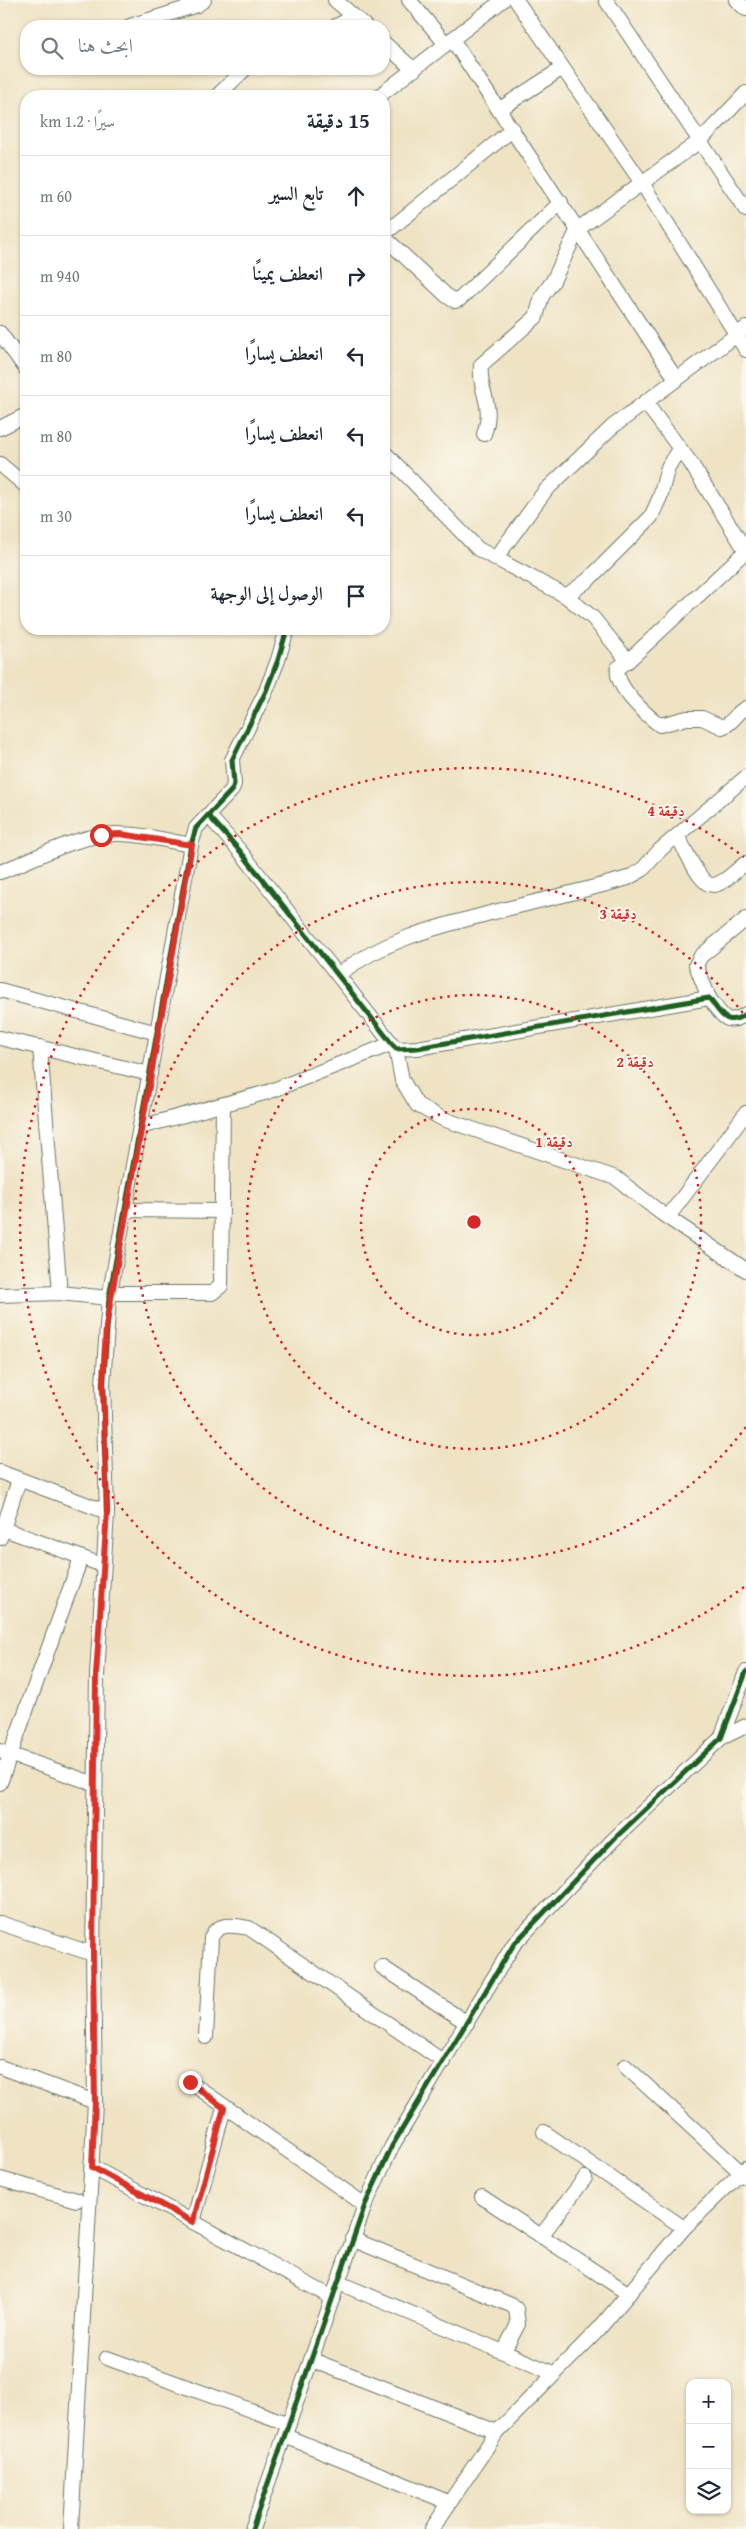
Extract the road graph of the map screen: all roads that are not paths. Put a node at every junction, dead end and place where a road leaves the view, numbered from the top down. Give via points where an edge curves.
1 (204, 0) edge
2 (334, 0) edge
3 (409, 0) edge
4 (502, 0) edge
5 (516, 0) edge
6 (606, 0) edge
7 (736, 0) edge
8 (746, 9) edge
9 (354, 17) junction
10 (149, 20) edge
11 (348, 20) edge
12 (358, 20) edge
13 (449, 41) junction
14 (390, 48) edge
15 (561, 69) dead end
16 (414, 70) junction
17 (239, 75) edge
18 (223, 90) edge
19 (388, 90) edge
20 (743, 102) edge
21 (500, 109) junction
22 (513, 129) junction
23 (700, 142) junction
24 (642, 183) junction
25 (561, 202) junction
26 (746, 210) edge
27 (578, 229) junction
28 (390, 231) edge
29 (390, 242) edge
30 (741, 331) edge
31 (0, 333) edge
32 (746, 350) edge
33 (20, 361) edge
34 (676, 379) junction
35 (645, 402) junction
36 (20, 417) edge
37 (0, 428) edge
38 (484, 434) dead end
39 (679, 449) junction
40 (390, 458) edge
41 (0, 464) edge
42 (20, 481) edge
43 (746, 551) edge
44 (496, 558) junction
45 (566, 596) junction
46 (285, 635) edge
47 (628, 661) junction
48 (746, 708) edge
49 (746, 777) edge
50 (208, 816) junction
51 (677, 837) junction
52 (192, 845) junction
53 (746, 863) edge
54 (0, 872) edge
55 (746, 919) edge
56 (339, 974) junction
57 (0, 990) edge
58 (709, 998) junction
59 (746, 1014) edge
60 (157, 1033) junction
61 (0, 1038) edge
62 (40, 1047) junction
63 (393, 1047) junction
64 (150, 1074) junction
65 (224, 1105) junction
66 (746, 1113) edge
67 (140, 1127) junction
68 (126, 1210) junction
69 (222, 1211) junction
70 (668, 1217) junction
71 (746, 1270) edge
72 (60, 1293) junction
73 (0, 1295) edge
74 (110, 1296) junction
75 (0, 1472) edge
76 (19, 1480) junction
77 (107, 1512) junction
78 (2, 1534) edge
79 (81, 1558) junction
80 (102, 1565) junction
81 (746, 1672) edge
82 (746, 1726) edge
83 (721, 1738) junction
84 (5, 1753) edge
85 (0, 1783) edge
86 (95, 1784) junction
87 (0, 1923) edge
88 (93, 1954) junction
89 (382, 1967) dead end
90 (466, 2023) junction
91 (206, 2037) dead end
92 (444, 2062) junction
93 (625, 2066) dead end
94 (0, 2067) edge
95 (190, 2082) dead end
96 (95, 2102) junction
97 (224, 2108) junction
98 (544, 2132) dead end
99 (92, 2167) junction
100 (744, 2172) edge
101 (584, 2178) dead end
102 (0, 2179) edge
103 (482, 2197) dead end
104 (76, 2200) dead end
105 (364, 2204) junction
106 (193, 2222) junction
107 (684, 2228) junction
108 (541, 2236) junction
109 (352, 2239) junction
110 (339, 2283) junction
111 (629, 2294) junction
112 (333, 2298) junction
113 (504, 2352) junction
114 (108, 2358) dead end
115 (312, 2360) junction
116 (554, 2373) junction
117 (287, 2430) junction
118 (497, 2432) junction
119 (448, 2502) junction
120 (71, 2529) edge
121 (252, 2529) edge
122 (432, 2529) edge

1 - 10 street
2 - 9 street
3 - 13 street
4 - 13 street
5 - 24 street
6 - 23 street
7 - 8 street
9 - 11 street
9 - 12 street
13 - 16 street
13 - 21 street
14 - 16 street
15 - 21 street
16 - 19 street
17 - 18 street
20 - 23 street
21 - 22 street
22 - 25 street
22 - 28 street
23 - 24 street
23 - 26 street
24 - 27 street
24 - 30 street
25 - 27 street
25 - 29 street via 456,301
27 - 34 street
27 - 38 street via 542,296 536,317 481,365 489,409
30 - 32 street
30 - 34 street
31 - 33 street
34 - 35 street
35 - 39 street
35 - 44 street via 612,427 545,491
36 - 37 street
39 - 43 street
39 - 45 street via 668,467 651,518 588,580
40 - 44 street via 478,549
41 - 42 street
43 - 47 street
44 - 45 street
45 - 47 street via 592,618
46 - 50 street via 275,668 232,760 232,790
47 - 48 street via 618,668 618,681 660,725 702,718 722,727
49 - 51 street
50 - 52 street via 196,828
50 - 56 street
51 - 53 street via 699,877 708,884 722,882
51 - 56 street via 642,870 628,878 437,927 389,944 354,962
52 - 54 street via 120,834 101,835
52 - 60 street
55 - 58 street via 701,956 696,964
56 - 63 street
57 - 60 street
58 - 59 street via 726,1020 732,1021
58 - 63 street via 416,1048
60 - 64 street
61 - 62 street
62 - 64 street
62 - 72 street
63 - 65 street
63 - 70 street via 402,1080 417,1105 443,1119 616,1178
64 - 67 street
65 - 67 street
65 - 69 street
66 - 70 street
67 - 68 street
68 - 69 street
68 - 74 street
69 - 74 street via 221,1286 217,1291
70 - 71 street
72 - 73 street
72 - 74 street
74 - 77 street via 103,1384
75 - 76 street
76 - 77 street
76 - 78 street
77 - 80 street
78 - 79 street
79 - 80 street
79 - 84 street
80 - 86 street
81 - 83 street
82 - 83 street
83 - 90 street via 671,1782 520,1936
84 - 85 street
84 - 86 street
86 - 88 street
87 - 88 street
88 - 96 street
89 - 90 street
90 - 92 street
91 - 92 street via 211,1938 220,1927 232,1925 248,1928
92 - 105 street via 392,2146
93 - 100 street
94 - 96 street
95 - 97 street
96 - 99 street
97 - 105 street
97 - 106 street
98 - 107 street
99 - 106 street
99 - 120 street
100 - 107 street
101 - 108 street
102 - 104 street
103 - 108 street
105 - 109 street
106 - 112 street
107 - 111 street
108 - 111 street
109 - 110 street
109 - 113 street via 511,2305 516,2309 518,2324
110 - 112 street
110 - 113 street
111 - 116 street
112 - 115 street
113 - 116 street
114 - 117 street
115 - 117 street
115 - 118 street
116 - 118 street
117 - 119 street
117 - 121 street
118 - 119 street
119 - 122 street

